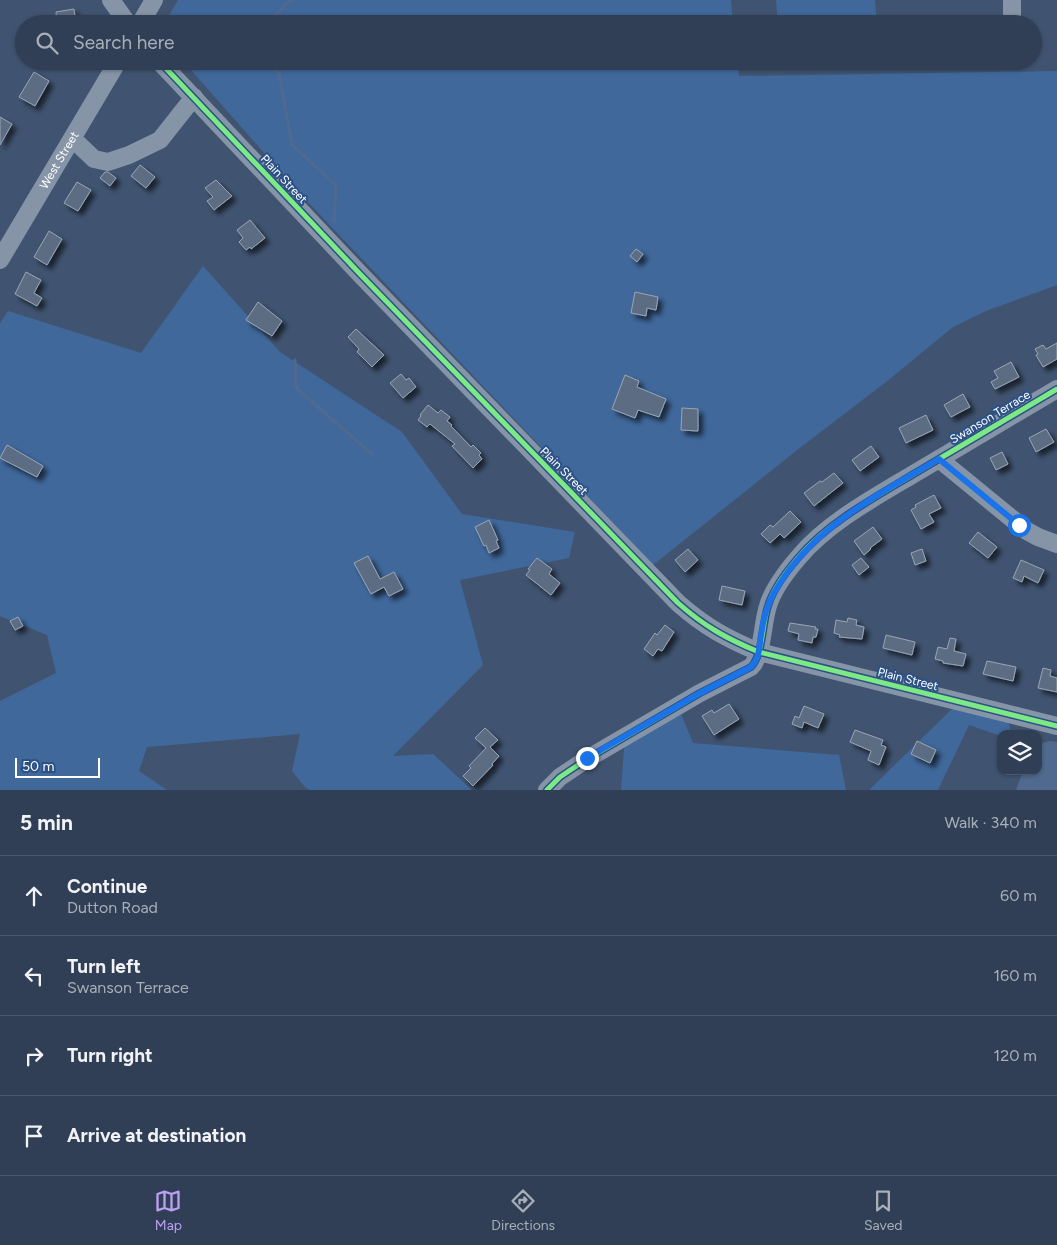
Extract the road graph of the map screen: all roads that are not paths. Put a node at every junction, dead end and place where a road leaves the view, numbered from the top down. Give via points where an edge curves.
1 (111, 0) edge
2 (154, 0) edge
3 (1012, 0) edge
4 (122, 15) edge
5 (145, 15) edge
6 (1012, 15) edge
7 (113, 70) edge
8 (168, 70) edge
9 (194, 97) junction
10 (73, 139) junction
11 (0, 260) edge
12 (1057, 389) edge
13 (939, 459) junction
14 (1057, 544) edge
15 (759, 652) junction
16 (1057, 726) edge
17 (547, 790) edge

1 - 4 street
2 - 5 street
3 - 6 street
7 - 10 street, West Street
8 - 9 street, Plain Street
9 - 10 street via 160,140 129,155 108,162 94,159
9 - 15 street, Plain Street via 678,604 718,634
10 - 11 street, West Street
12 - 13 street, Swanson Terrace
13 - 14 street via 1027,531
13 - 15 street, Swanson Terrace via 864,504 822,535 799,557 768,604
15 - 16 street, Plain Street
15 - 17 street via 751,667 587,758 560,776

